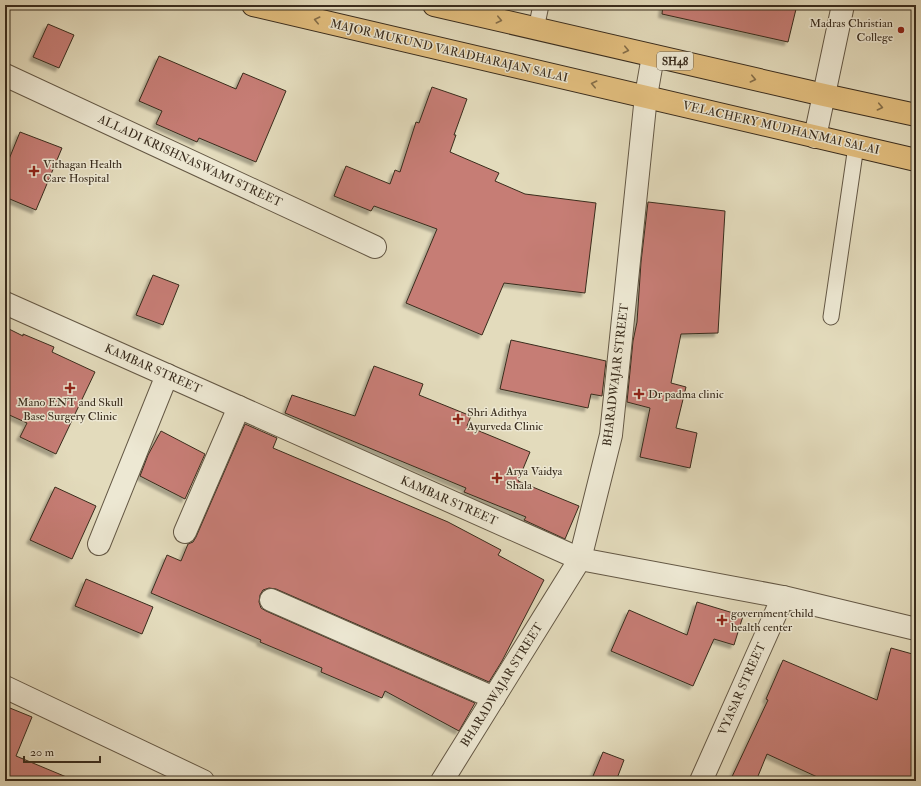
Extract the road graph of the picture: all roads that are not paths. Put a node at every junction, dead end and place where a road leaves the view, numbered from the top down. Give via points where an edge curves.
1 (253, 5) edge
2 (434, 5) edge
3 (542, 5) edge
4 (843, 5) edge
5 (536, 29) junction
6 (653, 56) junction
7 (5, 75) edge
8 (824, 95) junction
9 (646, 96) junction
10 (916, 115) edge
11 (815, 137) junction
12 (856, 146) junction
13 (916, 160) edge
14 (375, 247) dead end
15 (5, 303) edge
16 (831, 317) dead end
17 (167, 375) junction
18 (239, 407) junction
19 (185, 532) dead end
20 (99, 544) dead end
21 (580, 559) junction
22 (783, 598) junction
23 (270, 600) dead end
24 (916, 628) edge
25 (5, 688) edge
26 (494, 698) junction
27 (203, 781) edge
28 (442, 781) edge
29 (701, 781) edge

9 -> 1 main road, MAJOR MUKUND VARADHARAJAN SALAI
2 -> 5 main road, SH48
3 - 5 lane
4 - 8 street
5 -> 6 main road, SH48
6 -> 8 main road, SH48
6 - 9 street, BHARADWAJAR STREET
7 - 14 street, ALLADI KRISHNASWAMI STREET
8 -> 10 main road, SH48
8 - 11 street
9 - 11 main road, VELACHERY MUDHANMAI SALAI
9 - 21 street, BHARADWAJAR STREET via 611,435
11 - 12 main road, VELACHERY MUDHANMAI SALAI
12 - 13 main road, VELACHERY MUDHANMAI SALAI
12 - 16 lane
15 - 17 street, KAMBAR STREET
17 - 18 street, KAMBAR STREET
17 - 20 street
18 - 19 street
18 - 21 street, KAMBAR STREET
21 - 22 street, KAMBAR STREET
21 - 26 street, BHARADWAJAR STREET
22 - 24 street, KAMBAR STREET
22 - 29 street, VYASAR STREET
23 - 26 street
25 - 27 street
26 - 28 street, BHARADWAJAR STREET

